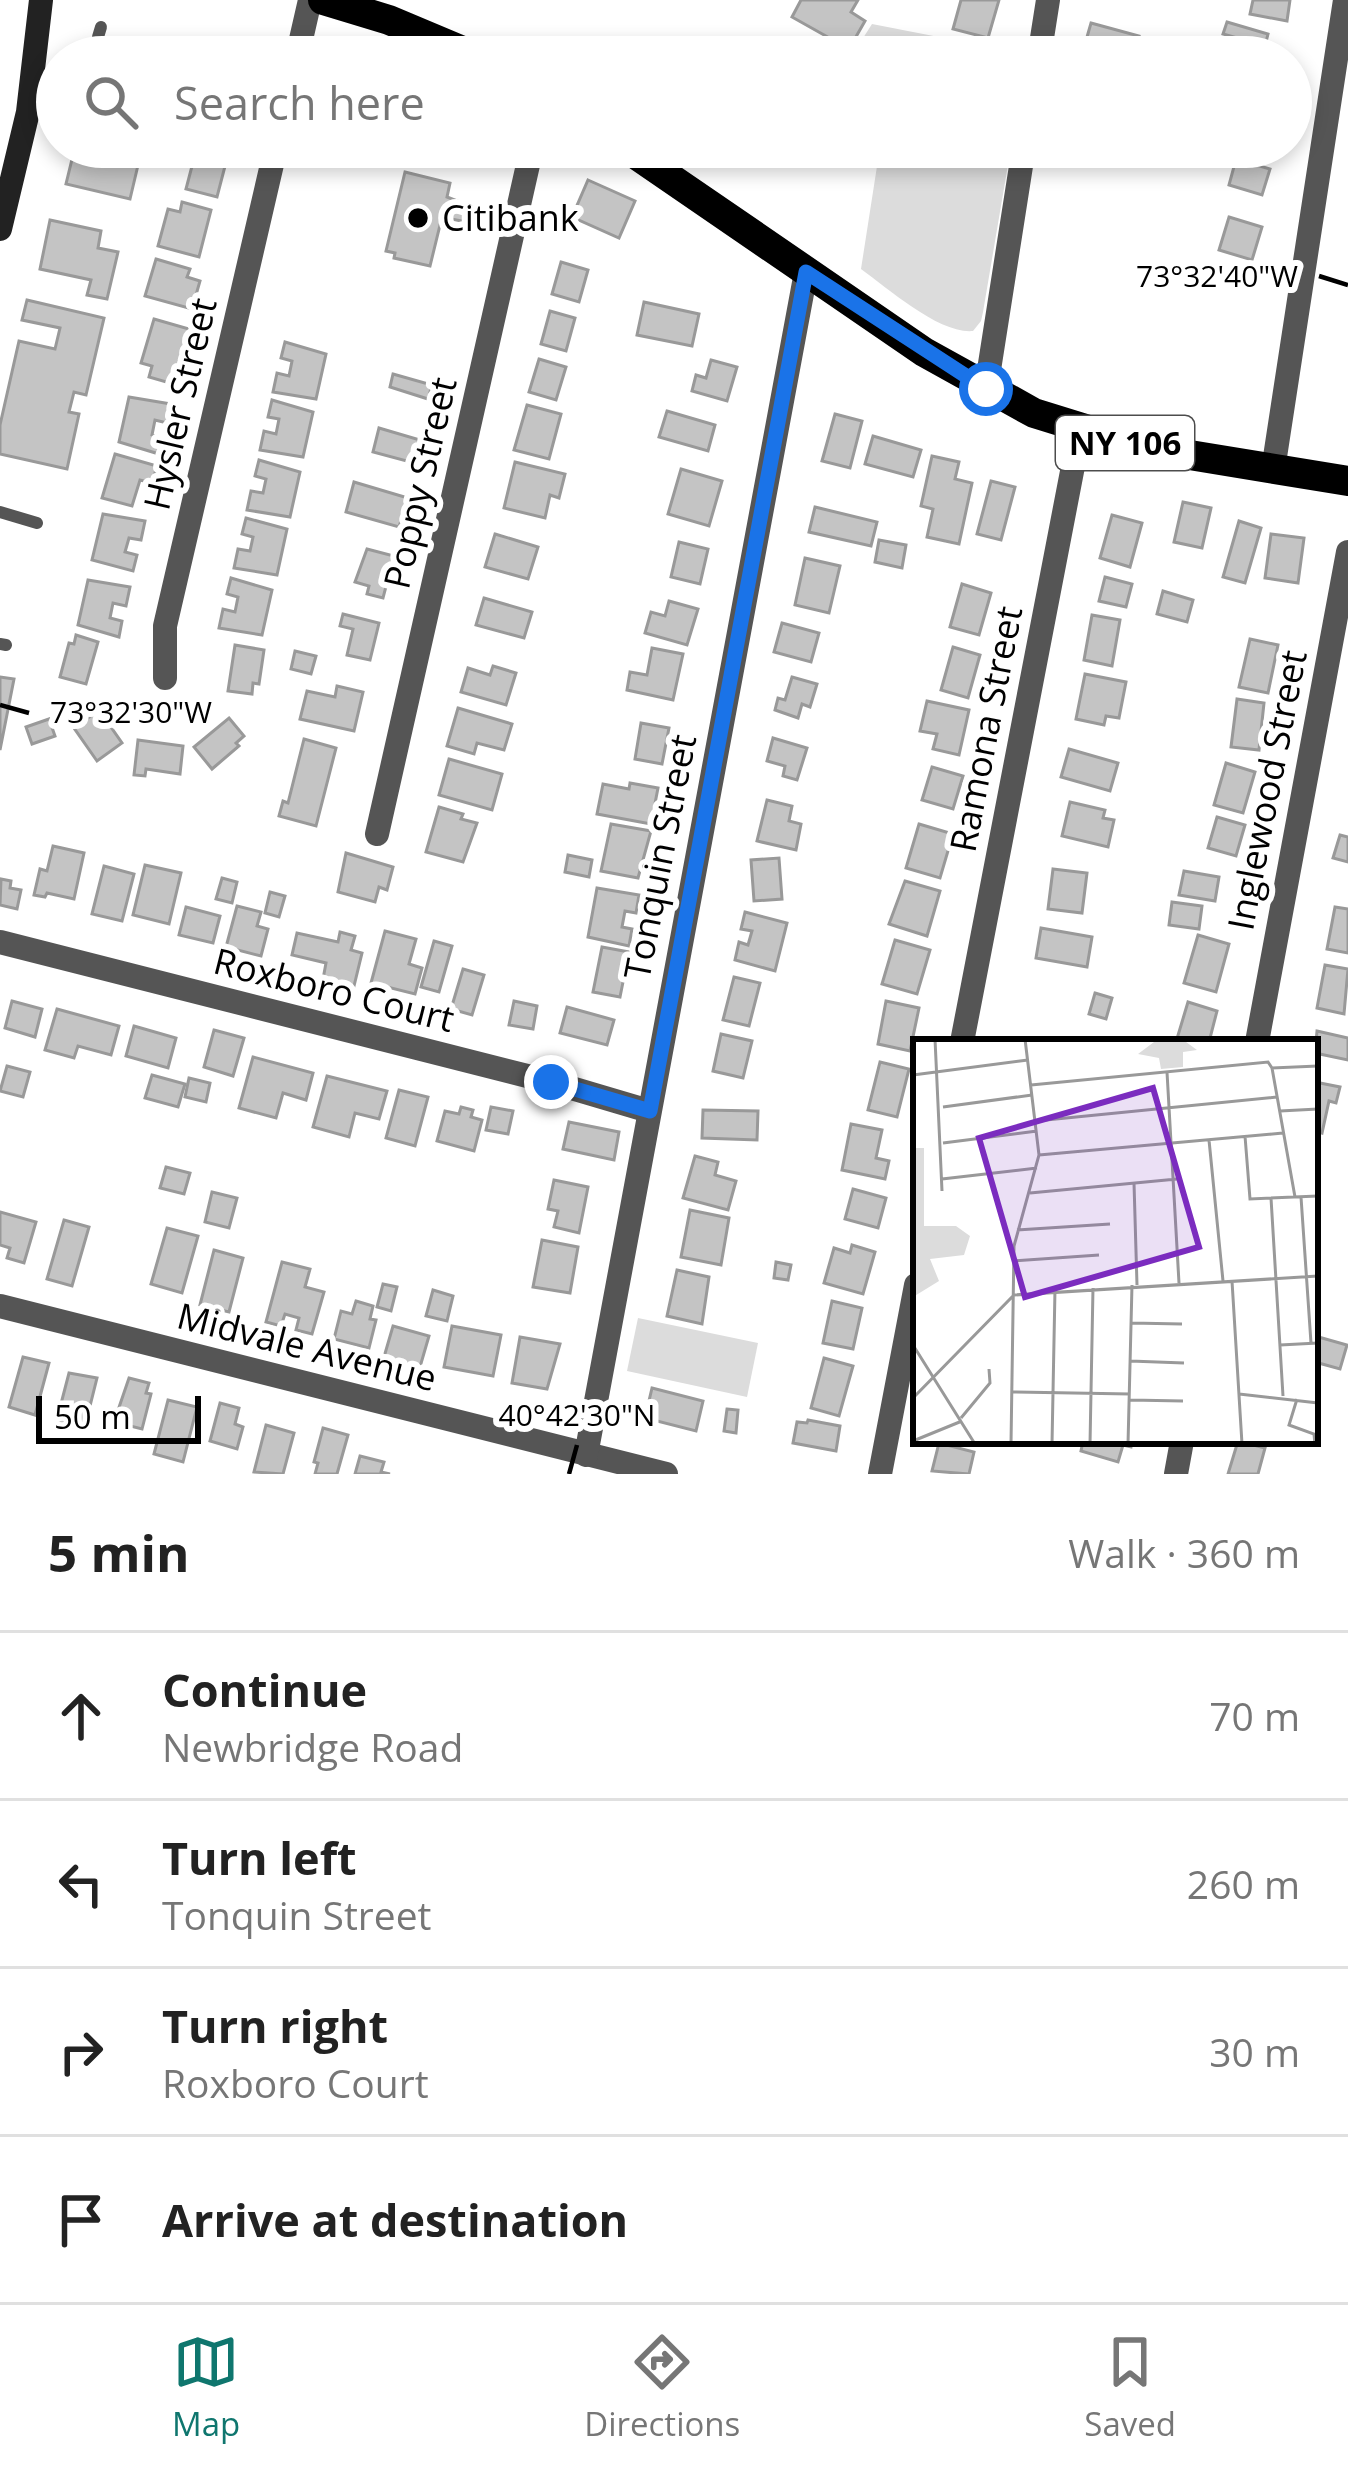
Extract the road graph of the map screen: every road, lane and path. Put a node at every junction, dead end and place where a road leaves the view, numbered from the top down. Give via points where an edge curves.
1 (41, 0) edge
2 (310, 0) edge
3 (323, 0) edge
4 (1048, 0) edge
5 (1346, 0) edge
6 (37, 36) edge
7 (302, 36) edge
8 (431, 36) edge
9 (1042, 36) edge
10 (36, 43) edge
11 (271, 168) edge
12 (527, 168) edge
13 (655, 168) edge
14 (1021, 168) edge
15 (0, 229) edge
16 (806, 272) junction
17 (986, 389) junction
18 (1080, 430) junction
19 (1273, 470) junction
20 (1348, 481) edge
21 (0, 512) edge
22 (37, 523) dead end
23 (1348, 554) edge
24 (165, 678) dead end
25 (377, 834) dead end
26 (0, 942) edge
27 (963, 1039) edge
28 (1258, 1039) edge
29 (650, 1111) junction
30 (913, 1301) edge
31 (0, 1306) edge
32 (1181, 1444) edge
33 (586, 1455) junction
34 (666, 1474) edge
35 (880, 1474) edge
36 (1176, 1474) edge

1 - 6 main road
2 - 7 street
3 - 8 main road
4 - 9 street
5 - 19 street
10 - 15 main road
11 - 24 street, Hysler Street via 165,626
12 - 25 street, Poppy Street
13 - 16 main road, NY 106
14 - 17 street
16 - 17 main road, NY 106
16 - 29 street, Tonquin Street
17 - 18 main road, NY 106
18 - 19 main road, NY 106
18 - 27 street, Ramona Street
19 - 20 main road, NY 106
21 - 22 lane
23 - 28 street, Inglewood Street
26 - 29 street, Roxboro Court
29 - 33 street, Tonquin Street
30 - 35 street
31 - 33 street, Midvale Avenue
32 - 36 street
33 - 34 street, Midvale Avenue

